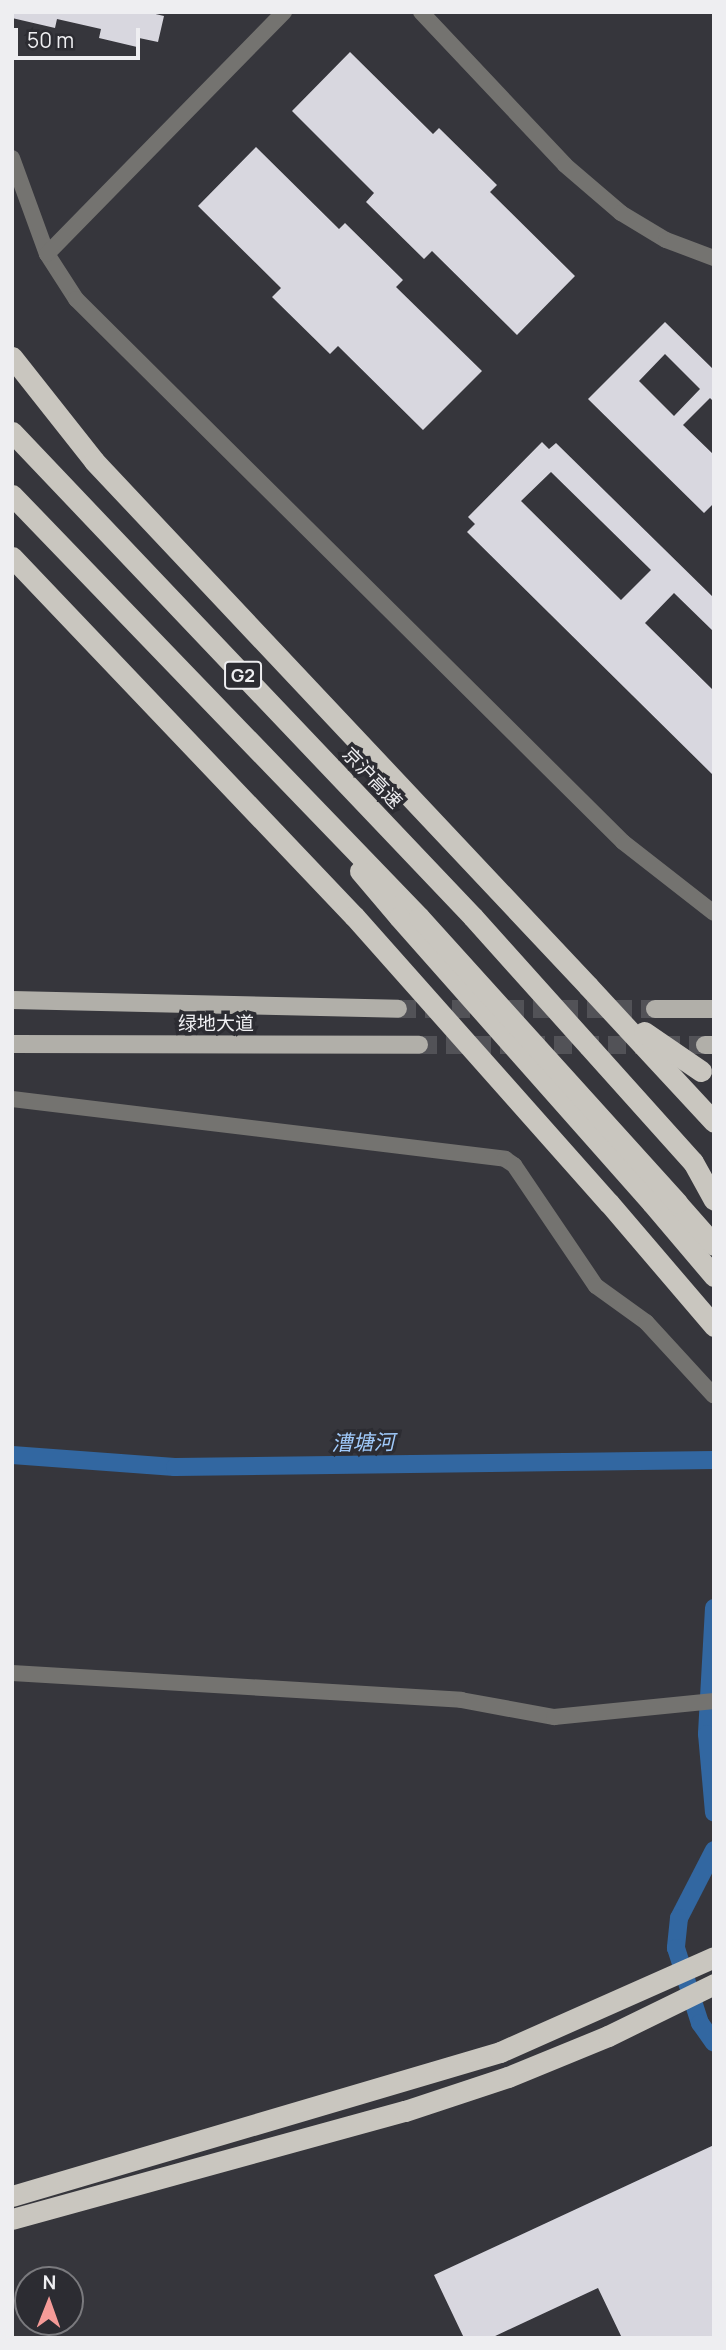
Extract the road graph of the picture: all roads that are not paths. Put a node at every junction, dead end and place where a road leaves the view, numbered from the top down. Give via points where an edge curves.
1 (284, 12) edge
2 (421, 12) edge
3 (12, 158) edge
4 (47, 254) junction
5 (714, 258) edge
6 (12, 358) edge
7 (12, 432) edge
8 (12, 495) edge
9 (12, 557) edge
10 (714, 913) edge
11 (409, 917) junction
12 (588, 986) junction
13 (12, 1000) edge
14 (398, 1009) tunnel mouth
15 (655, 1009) tunnel mouth
16 (714, 1009) edge
17 (12, 1044) edge
18 (419, 1045) tunnel mouth
19 (714, 1079) edge
20 (12, 1099) edge
21 (714, 1122) edge
22 (693, 1162) junction
23 (714, 1180) edge
24 (714, 1200) edge
25 (714, 1245) edge
26 (714, 1276) edge
27 (714, 1326) edge
28 (714, 1396) edge
29 (12, 1673) edge
30 (706, 1702) edge
31 (714, 1957) edge
32 (714, 1984) edge
33 (12, 2194) edge
34 (65, 2206) junction
35 (12, 2219) edge
36 (12, 2225) edge

1 - 4 street
2 - 5 street via 565,164 621,213 666,240
3 - 4 street
4 - 10 street via 76,299 623,842
6 - 12 highway via 94,461
7 - 22 highway, 京沪高速 / G2, bridge via 473,917
8 - 11 highway, G2 via 339,836
9 - 27 highway, bridge via 354,916
11 - 25 highway, G2, bridge
11 - 26 highway, G2, bridge
12 - 19 highway, bridge via 659,1044
12 - 21 highway, bridge
13 - 14 main road, 绿地大道
15 - 16 main road
17 - 18 main road, 绿地大道
20 - 28 street via 505,1159 514,1165 596,1286 646,1322
22 - 23 highway, 京沪高速 / G2
22 - 24 highway, 京沪高速 / G2
29 - 30 street via 461,1700 554,1717
31 - 33 highway via 500,2052
32 - 34 highway via 508,2077
34 - 35 highway
34 - 36 highway

